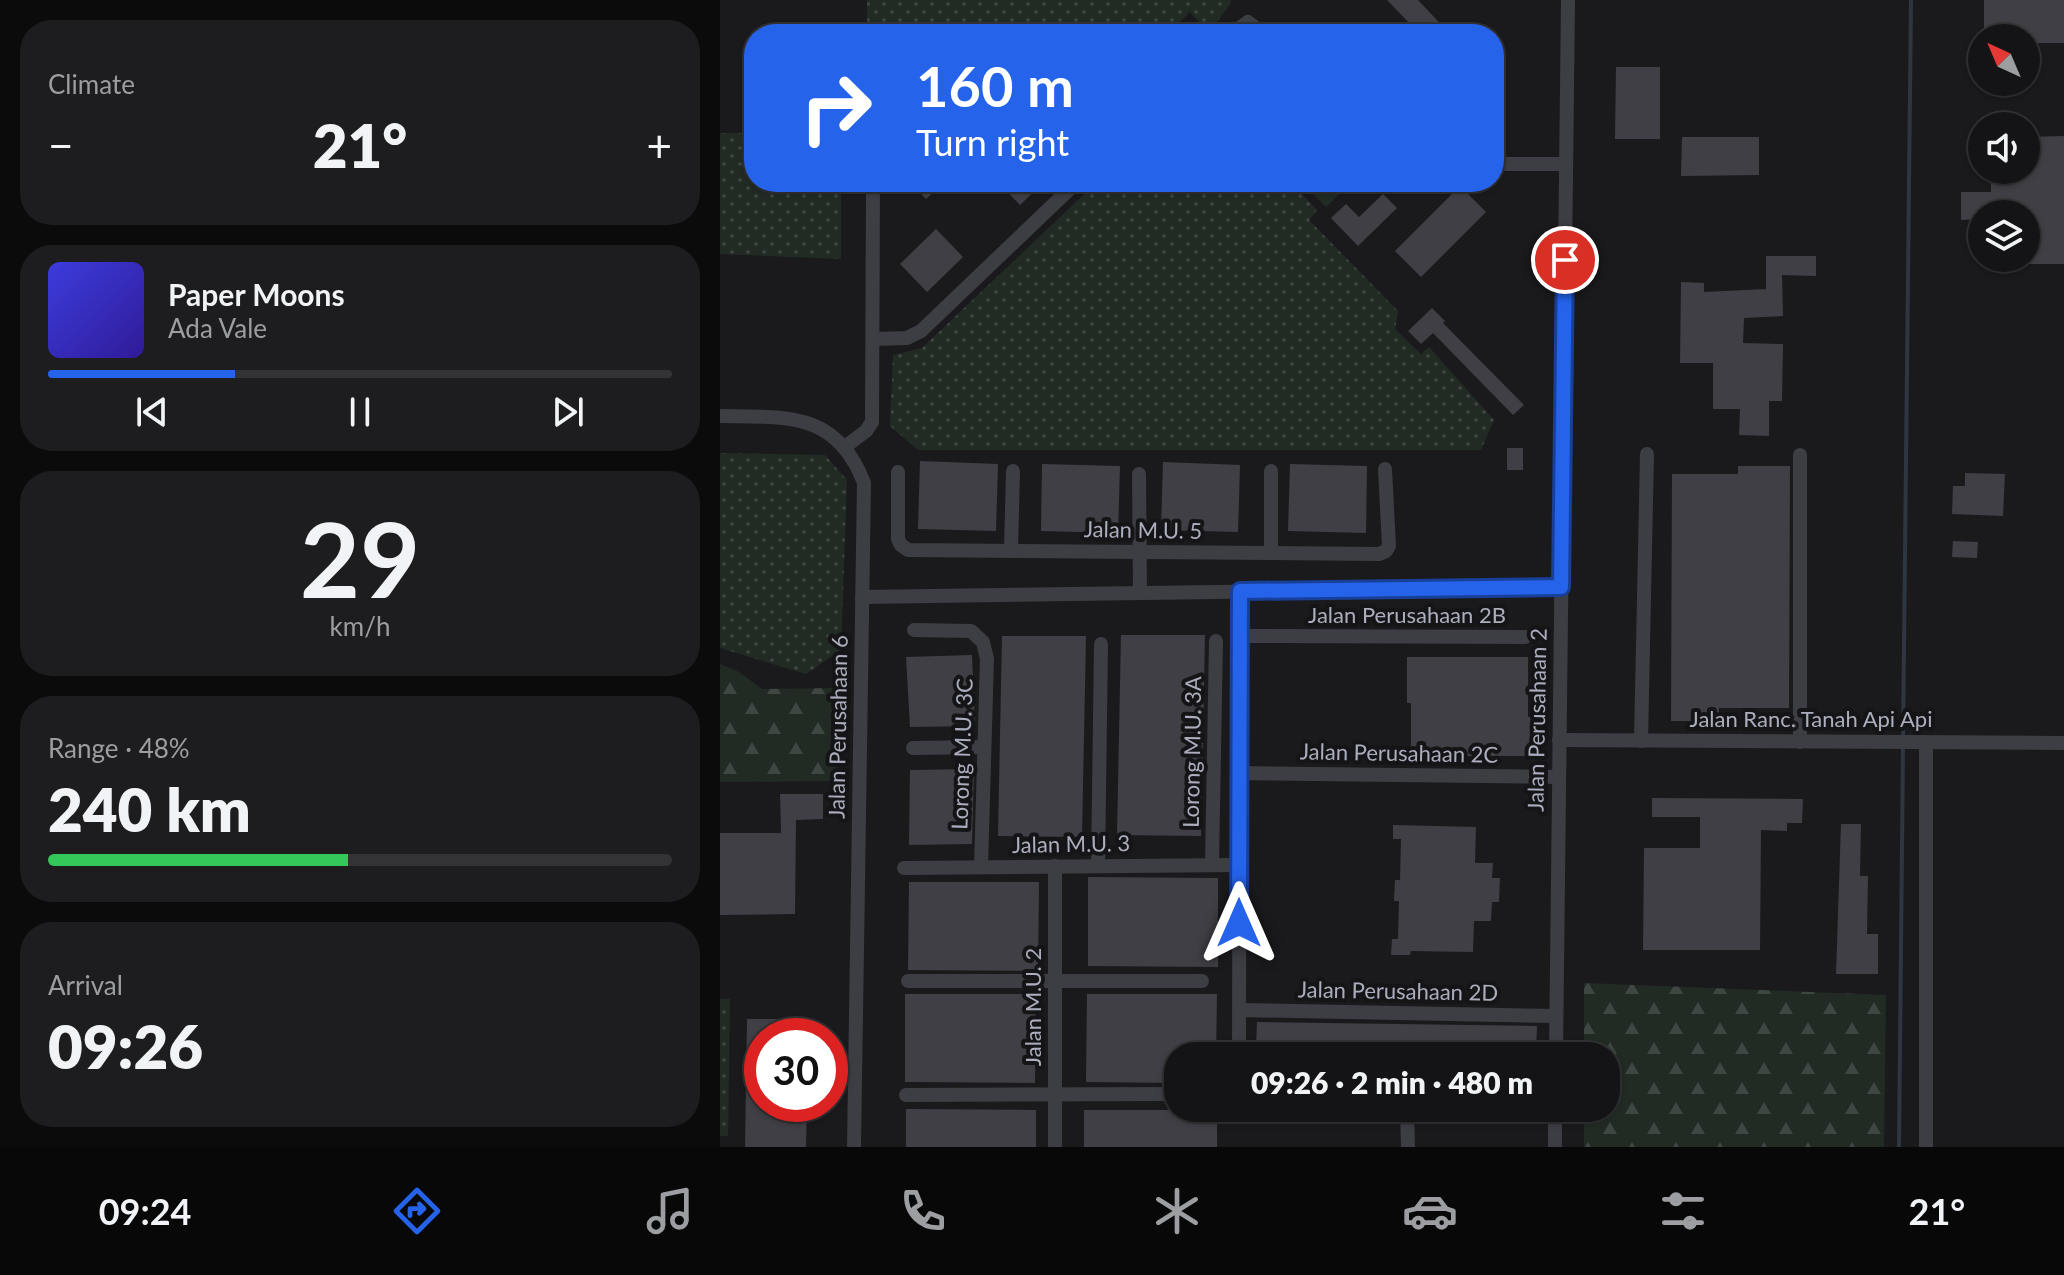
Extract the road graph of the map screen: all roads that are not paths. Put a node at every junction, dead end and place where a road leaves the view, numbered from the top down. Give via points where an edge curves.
1 (1568, 0) edge
2 (1504, 164) edge
3 (1566, 164) junction
4 (873, 192) edge
5 (1067, 192) edge
6 (874, 339) junction
7 (720, 416) edge
8 (846, 446) junction
9 (1647, 454) dead end
10 (1800, 455) dead end
11 (1385, 469) dead end
12 (1013, 471) dead end
13 (1271, 471) dead end
14 (898, 472) dead end
15 (1139, 474) dead end
16 (1011, 550) junction
17 (1139, 553) junction
18 (1271, 553) junction
19 (1561, 587) junction
20 (1240, 591) junction
21 (1140, 593) junction
22 (862, 597) junction
23 (914, 630) dead end
24 (1240, 636) junction
25 (1525, 637) dead end
26 (1216, 641) dead end
27 (1101, 644) dead end
28 (1559, 740) junction
29 (1641, 741) junction
30 (1800, 742) junction
31 (1920, 742) junction
32 (2064, 743) edge
33 (984, 747) junction
34 (913, 748) dead end
35 (1240, 773) junction
36 (1558, 777) junction
37 (1212, 864) junction
38 (1239, 865) junction
39 (1055, 866) junction
40 (1098, 866) junction
41 (981, 867) junction
42 (904, 868) dead end
43 (908, 981) dead end
44 (1055, 981) junction
45 (1202, 981) dead end
46 (1239, 1010) junction
47 (1556, 1016) junction
48 (1239, 1042) edge
49 (1556, 1042) edge
50 (1055, 1094) junction
51 (1164, 1094) edge
52 (906, 1095) dead end
53 (1407, 1122) edge
54 (1555, 1122) edge
55 (854, 1147) edge
56 (1055, 1147) edge
57 (1408, 1147) edge
58 (1555, 1147) edge
59 (1926, 1147) edge

1 - 3 street, Jalan Perusahaan 2
2 - 3 street
3 - 19 street, Jalan Perusahaan 2
4 - 6 street
5 - 6 street via 921,331 907,338
6 - 8 street via 872,422
7 - 8 street via 803,421
8 - 22 street, Jalan Perusahaan 6 via 864,483
9 - 29 street
10 - 30 street
11 - 18 street, Jalan M.U. 5 via 1386,551
12 - 16 street
13 - 18 street
14 - 16 street, Jalan M.U. 5 via 898,539 908,550
15 - 17 street
16 - 17 street, Jalan M.U. 5
17 - 18 street, Jalan M.U. 5
17 - 21 street
19 - 20 street
19 - 28 street, Jalan Perusahaan 2
20 - 21 street
20 - 24 street
21 - 22 street
22 - 55 street, Jalan Perusahaan 6
23 - 33 street, Lorong M.U. 3C via 971,631 983,642
24 - 25 street, Jalan Perusahaan 2B
24 - 35 street
26 - 37 street, Lorong M.U. 3A
27 - 40 street
28 - 29 street, Jalan Ranc. Tanah Api Api
28 - 36 street, Jalan Perusahaan 2
29 - 30 street, Jalan Ranc. Tanah Api Api
30 - 31 street, Jalan Ranc. Tanah Api Api
31 - 32 street, Jalan Ranc. Tanah Api Api
31 - 59 street
33 - 34 street
33 - 41 street, Lorong M.U. 3C
35 - 36 street, Jalan Perusahaan 2C
35 - 38 street
36 - 47 street, Jalan Perusahaan 2
37 - 38 street, Jalan M.U. 3
37 - 40 street, Jalan M.U. 3
38 - 46 street
39 - 40 street, Jalan M.U. 3
39 - 41 street, Jalan M.U. 3
39 - 44 street, Jalan M.U. 2
41 - 42 street, Jalan M.U. 3
43 - 44 street
44 - 45 street
44 - 50 street, Jalan M.U. 2
46 - 47 street, Jalan Perusahaan 2D
46 - 48 street
47 - 49 street, Jalan Perusahaan 2
50 - 51 street
50 - 52 street
50 - 56 street, Jalan M.U. 2
53 - 57 street
54 - 58 street

